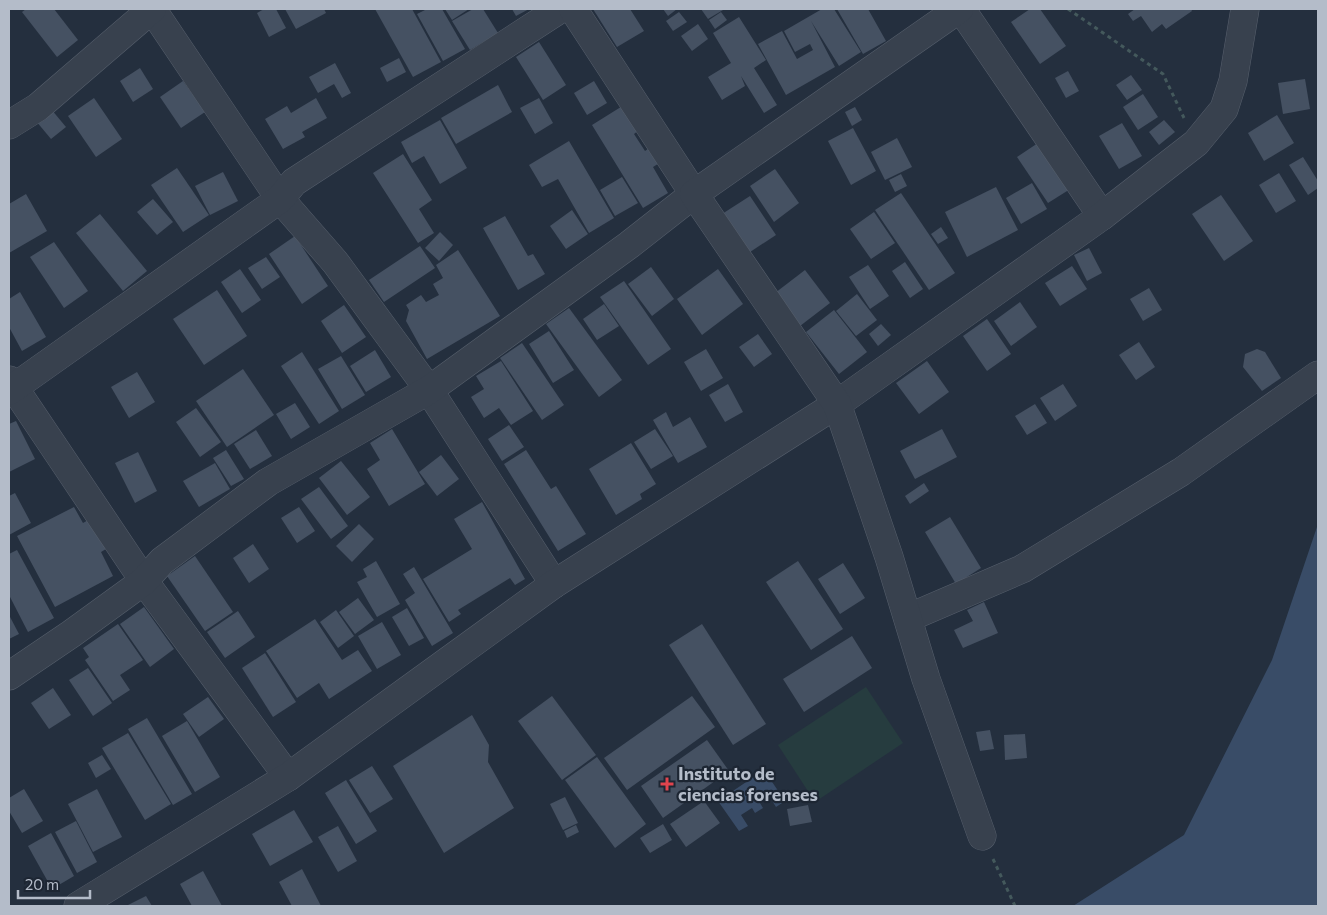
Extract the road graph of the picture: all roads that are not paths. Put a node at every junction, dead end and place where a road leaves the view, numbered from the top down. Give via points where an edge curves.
1 (152, 9) edge
2 (560, 9) edge
3 (572, 9) edge
4 (960, 9) edge
5 (1244, 9) edge
6 (9, 126) edge
7 (694, 194) junction
8 (280, 199) junction
9 (1102, 216) junction
10 (1318, 375) edge
11 (11, 386) edge
12 (429, 390) junction
13 (837, 404) junction
14 (144, 581) junction
15 (554, 584) junction
16 (908, 618) junction
17 (9, 676) edge
18 (288, 777) junction
19 (982, 836) road end
20 (78, 906) edge

1 - 6 street via 38,107
1 - 8 street
2 - 8 street via 294,182
3 - 7 street
4 - 7 street
4 - 9 street
5 - 9 street via 1233,81 1224,109 1196,143
7 - 12 street
7 - 13 street
8 - 11 street
8 - 12 street via 335,262
9 - 13 street
10 - 16 street via 1181,472 1022,569
11 - 14 street
12 - 14 street via 268,482 162,561
12 - 15 street
13 - 15 street
13 - 16 street
14 - 17 street
14 - 18 street
15 - 18 street
16 - 19 street via 926,679
18 - 20 street

